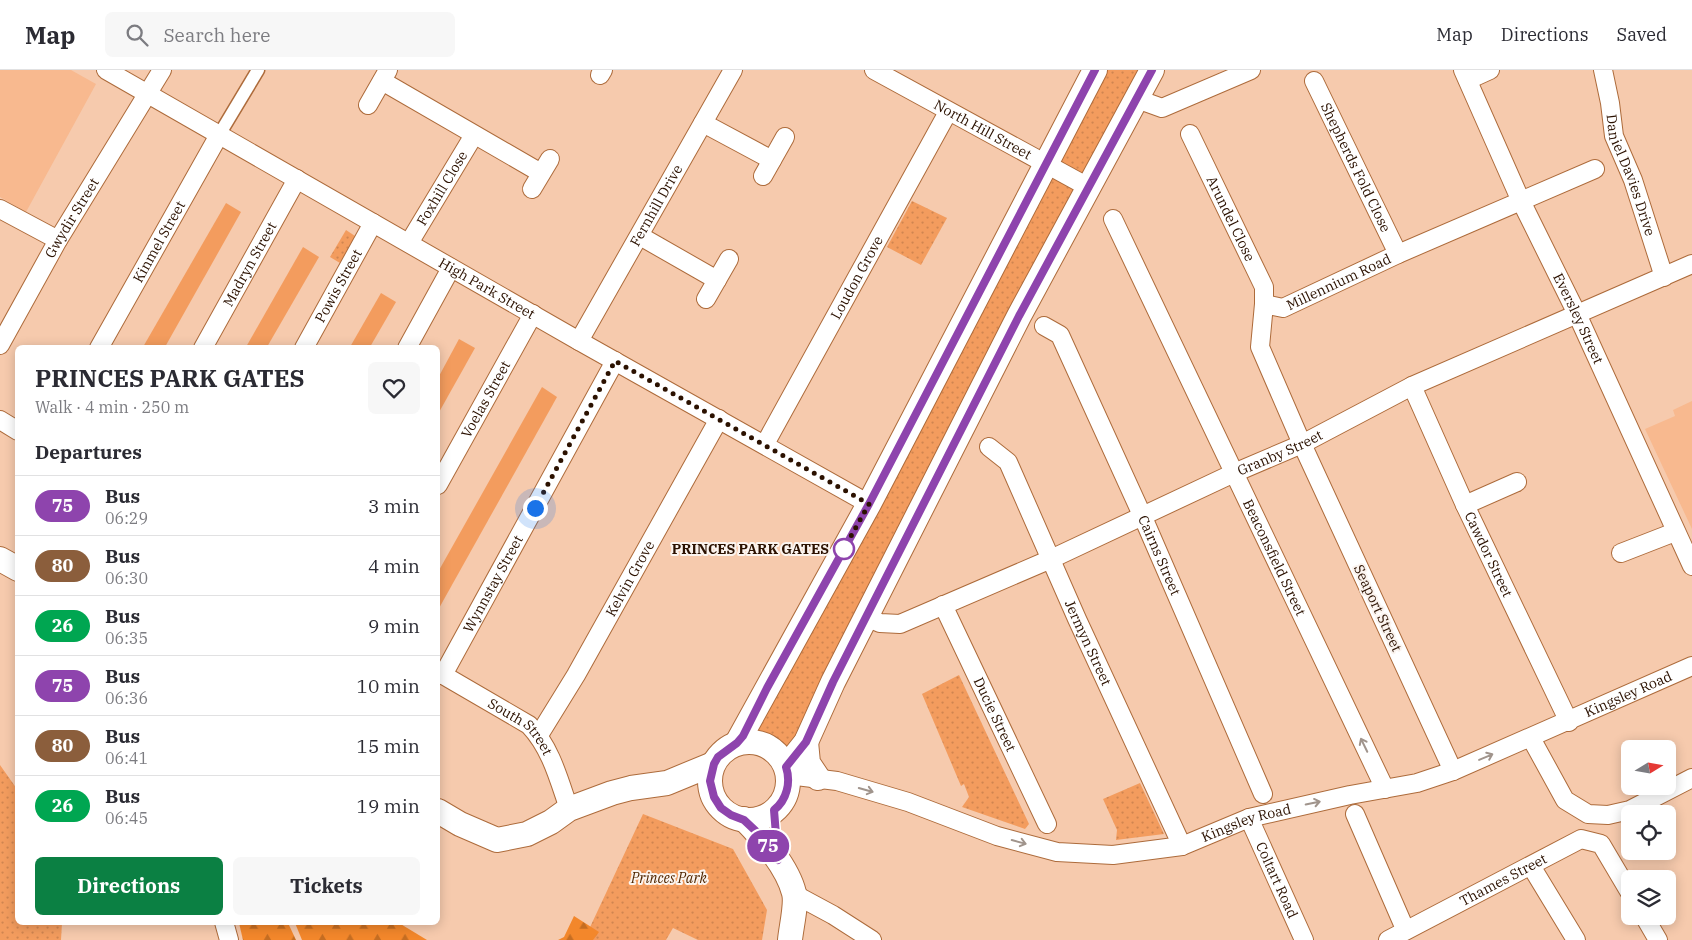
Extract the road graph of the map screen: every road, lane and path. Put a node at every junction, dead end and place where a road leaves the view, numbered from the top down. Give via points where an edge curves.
1 (106, 70) edge
2 (162, 70) edge
3 (258, 70) edge
4 (733, 70) edge
5 (874, 70) edge
6 (1095, 70) edge
7 (1152, 70) edge
8 (1251, 70) edge
9 (1490, 70) edge
10 (1603, 70) edge
11 (1466, 75) edge
12 (385, 76) edge
13 (1314, 81) dead end
14 (148, 94) junction
15 (1137, 99) junction
16 (368, 105) dead end
17 (948, 112) junction
18 (703, 122) junction
19 (1190, 134) dead end
20 (219, 135) junction
21 (474, 135) junction
22 (785, 137) dead end
23 (772, 160) junction
24 (1045, 163) junction
25 (1594, 169) dead end
26 (763, 176) dead end
27 (297, 179) junction
28 (1090, 188) junction
29 (532, 189) dead end
30 (1520, 199) junction
31 (0, 210) edge
32 (1112, 219) dead end
33 (373, 223) junction
34 (640, 236) junction
35 (58, 240) junction
36 (409, 243) junction
37 (1398, 254) junction
38 (729, 259) dead end
39 (1692, 264) edge
40 (451, 268) junction
41 (1664, 277) junction
42 (717, 280) junction
43 (706, 299) dead end
44 (1264, 304) junction
45 (532, 314) junction
46 (1577, 314) junction
47 (6, 319) edge
48 (1044, 326) dead end
49 (578, 341) junction
50 (0, 345) edge
51 (101, 345) edge
52 (205, 345) edge
53 (306, 345) edge
54 (409, 345) edge
55 (615, 361) junction
56 (1412, 386) junction
57 (719, 419) junction
58 (0, 420) edge
59 (15, 429) edge
60 (766, 444) junction
61 (1302, 444) junction
62 (989, 447) dead end
63 (1234, 473) junction
64 (440, 481) edge
65 (1517, 482) dead end
66 (869, 504) junction
67 (1465, 505) junction
68 (1142, 514) junction
69 (1675, 532) junction
70 (1621, 553) dead end
71 (0, 559) edge
72 (1051, 559) junction
73 (1692, 566) edge
74 (15, 567) edge
75 (943, 605) junction
76 (866, 617) junction
77 (1692, 666) edge
78 (440, 674) edge
79 (1569, 722) junction
80 (539, 735) junction
81 (1531, 738) junction
82 (806, 742) junction
83 (737, 743) junction
84 (714, 764) junction
85 (787, 771) junction
86 (1453, 771) junction
87 (818, 778) junction
88 (1691, 782) edge
89 (667, 783) junction
90 (1385, 789) junction
91 (1263, 794) dead end
92 (714, 797) junction
93 (774, 810) junction
94 (440, 812) edge
95 (1355, 814) dead end
96 (560, 816) junction
97 (1249, 818) junction
98 (744, 820) junction
99 (1047, 824) dead end
100 (1182, 846) junction
101 (778, 860) junction
102 (1531, 866) junction
103 (1621, 878) edge
104 (794, 894) junction
105 (225, 925) edge
106 (1649, 925) edge
107 (1406, 929) junction
108 (229, 940) edge
109 (790, 940) edge
110 (872, 940) edge
111 (1304, 940) edge
112 (1388, 940) edge
113 (1576, 940) edge
114 (1658, 940) edge

1 - 14 street, High Park Street
2 - 14 street, Gwydir Street
3 - 20 street
4 - 18 street, Fernhill Drive
5 - 17 street, North Hill Street
6 - 24 main road
7 - 15 main road
8 - 15 street via 1162,108
9 - 11 street
10 - 41 street, Daniel Davies Drive via 1614,136 1633,180
11 - 30 street, Eversley Street
12 - 16 street
12 - 21 street
13 - 37 street, Shepherds Fold Close
14 - 20 street, High Park Street
14 - 35 street, Gwydir Street
15 - 28 main road
17 - 24 street, North Hill Street
17 - 60 street, Loudon Grove
18 - 23 street
18 - 34 street, Fernhill Drive
19 - 44 street, Arundel Close via 1264,287
20 - 27 street, High Park Street
20 - 51 street, Kinmel Street
21 - 29 street via 545,166
21 - 36 street, Foxhill Close
22 - 23 street
23 - 26 street
24 - 28 street, North Hill Street
24 - 66 main road
25 - 30 street, Millennium Road
27 - 33 street, High Park Street
27 - 52 street, Madryn Street
28 - 76 main road via 1019,316
30 - 37 street, Millennium Road
30 - 46 street, Eversley Street
31 - 35 street
32 - 63 street, Beaconsfield Street
33 - 36 street, High Park Street
33 - 53 street, Powis Street
34 - 42 street
34 - 49 street, Fernhill Drive
35 - 47 street, Gwydir Street
36 - 40 street, High Park Street
37 - 44 street, Millennium Road via 1283,308
38 - 42 street
39 - 41 street, Granby Street
40 - 45 street, High Park Street
40 - 54 street
41 - 46 street, Granby Street
42 - 43 street
44 - 61 street, Millennium Road via 1260,347
45 - 49 street, High Park Street
45 - 64 street, Voelas Street
46 - 56 street, Granby Street
46 - 69 street, Eversley Street
47 - 50 street, Gwydir Street
48 - 68 street, Cairns Street via 1060,335
49 - 55 street, High Park Street
55 - 57 street, High Park Street
55 - 78 street, Wynnstay Street
56 - 61 street, Granby Street
56 - 67 street, Cawdor Street
57 - 60 street, High Park Street
57 - 80 street, Kelvin Grove
58 - 59 street
60 - 66 street, High Park Street
61 - 63 street, Granby Street
61 - 86 street, Seaport Street
62 - 72 street, Jermyn Street via 1008,462
63 - 68 street, Granby Street
90 -> 63 street, Beaconsfield Street
65 - 67 street
66 - 83 main road
67 - 79 street, Cawdor Street
68 - 72 street, Granby Street
68 - 91 street, Cairns Street
69 - 70 street
69 - 73 street, Eversley Street
71 - 74 main road
72 - 75 street, Granby Street
72 - 100 street, Jermyn Street
75 - 76 street, Granby Street via 900,624 880,623
75 - 99 street, Ducie Street
76 - 82 main road
77 - 79 street, Kingsley Road
78 - 80 street, South Street via 529,725
79 - 81 street, Kingsley Road
80 - 96 street, South Street via 548,750
86 -> 81 street, Kingsley Road
81 - 88 street via 1565,800 1588,814 1608,816 1630,810
82 - 85 main road
82 - 87 main road via 808,763
83 - 84 main road
83 - 85 main road via 764,744 781,758
84 - 89 main road
84 - 92 main road via 710,781
85 - 87 street, Kingsley Road
85 - 93 main road via 785,795
86 - 90 street, Kingsley Road
87 -> 100 street, Kingsley Road via 908,802 997,836 1057,852 1130,854
89 - 92 main road
89 - 96 main road via 631,788
97 -> 90 street, Kingsley Road
92 - 98 main road via 721,808
93 - 98 main road via 757,819
93 - 101 main road
94 - 96 main road via 497,840 527,834
95 - 107 street
97 - 100 street, Kingsley Road
97 - 111 street, Coltart Road
98 - 101 main road via 761,836
101 - 104 main road
102 - 103 street, Thames Street via 1581,839 1601,844
102 - 107 street, Thames Street
102 - 113 street
104 - 109 main road
104 - 110 street
105 - 108 street
106 - 114 street
107 - 112 street, Thames Street

